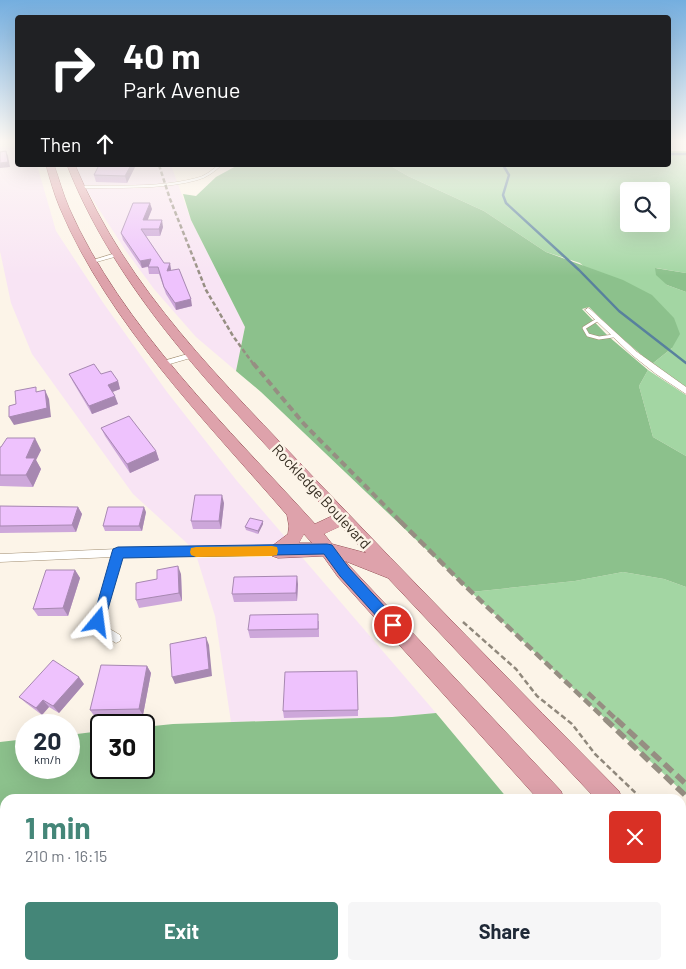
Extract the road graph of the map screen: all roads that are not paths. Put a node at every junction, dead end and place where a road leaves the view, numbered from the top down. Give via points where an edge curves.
1 (58, 186) edge
2 (102, 186) edge
3 (80, 187) joint
4 (116, 255) junction
5 (92, 261) junction
6 (588, 310) dead end
7 (597, 320) junction
8 (613, 336) junction
9 (191, 355) junction
10 (163, 364) junction
11 (686, 391) edge
12 (296, 513) junction
13 (343, 518) junction
14 (312, 533) junction
15 (327, 549) junction
16 (278, 551) junction
17 (118, 552) junction
18 (0, 558) edge
19 (396, 575) junction
20 (116, 638) dead end
21 (548, 794) edge
22 (606, 794) edge

1 - 5 main road, Rockledge Boulevard via 72,224
2 - 3 lane
3 - 4 main road, Rockledge Boulevard
4 - 5 street
4 - 9 main road, Rockledge Boulevard
5 - 10 main road, Rockledge Boulevard
6 - 7 street
7 - 8 street
7 - 8 lane via 584,328 588,335 599,338
8 - 11 street via 651,368
9 - 10 street
9 - 13 main road, Rockledge Boulevard
10 - 12 main road, Rockledge Boulevard
12 - 14 main road, Rockledge Boulevard
12 - 16 main road via 298,526 295,537
13 - 14 main road
13 - 19 main road, Rockledge Boulevard
14 - 15 main road, Rockledge Boulevard
15 - 16 main road
15 - 19 main road via 357,557
15 - 21 main road, Rockledge Boulevard via 344,572
16 - 17 street
17 - 18 street
17 - 20 street via 98,622
19 - 22 main road, Rockledge Boulevard

